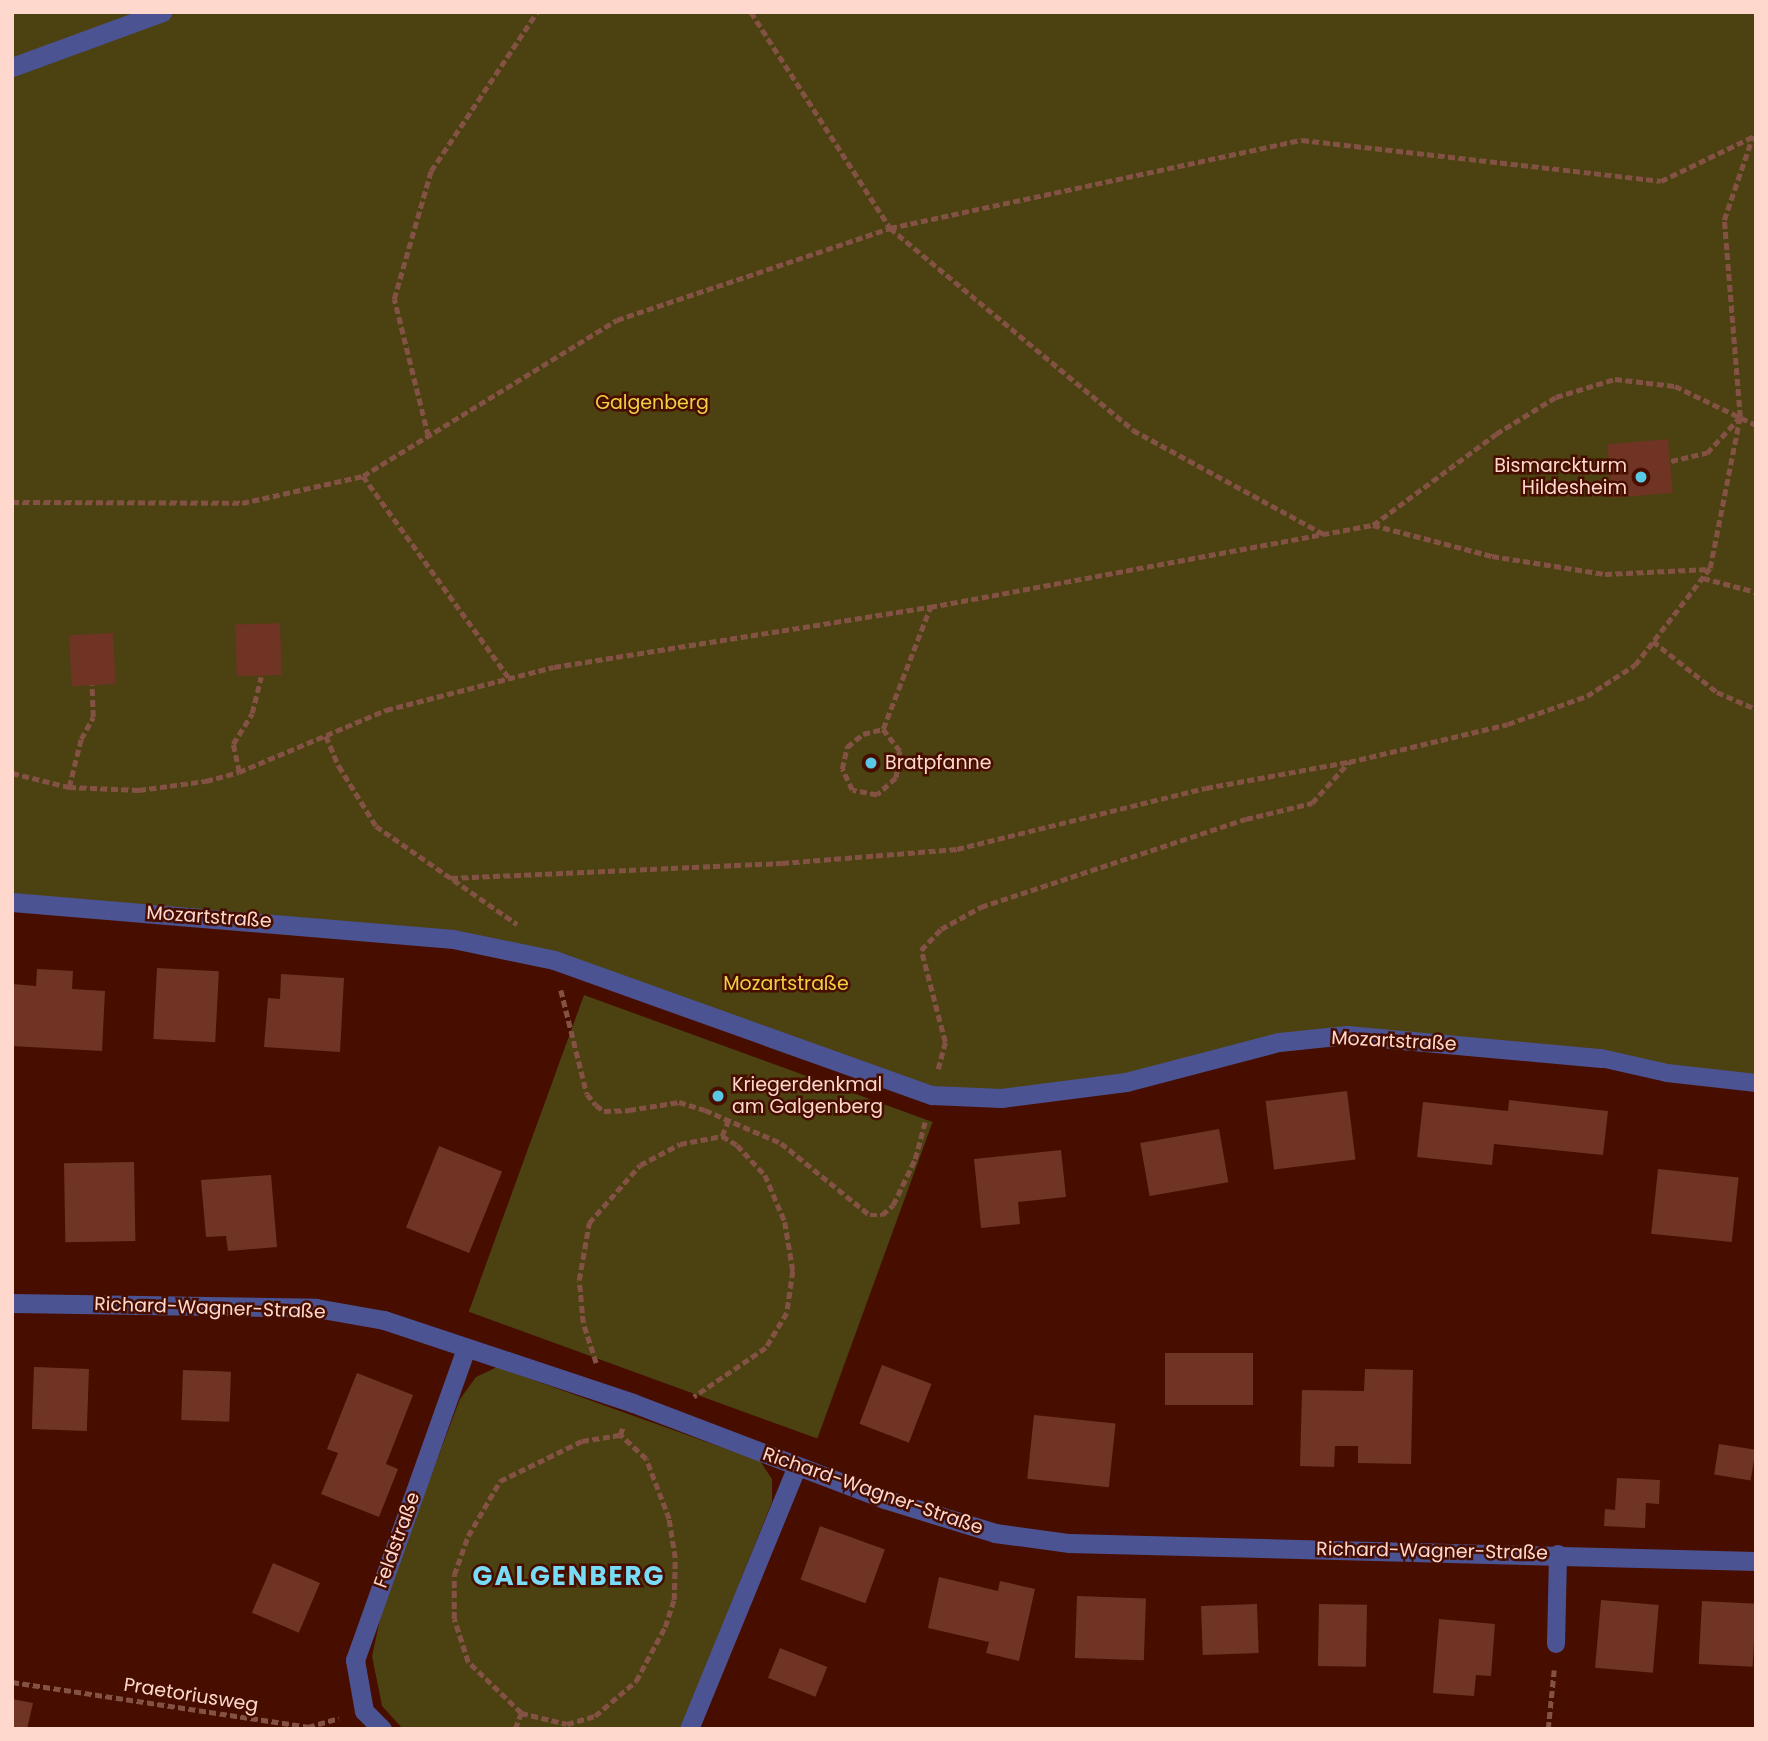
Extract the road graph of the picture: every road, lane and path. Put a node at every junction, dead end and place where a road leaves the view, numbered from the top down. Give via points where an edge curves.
1 (162, 12) edge
2 (537, 12) edge
3 (751, 12) edge
4 (12, 67) edge
5 (1754, 136) edge
6 (890, 228) junction
7 (1740, 418) junction
8 (1756, 425) edge
9 (428, 436) junction
10 (1671, 461) dead end
11 (363, 476) junction
12 (12, 502) edge
13 (1373, 525) junction
14 (1325, 535) junction
15 (1710, 569) junction
16 (1702, 578) junction
17 (1756, 592) edge
18 (930, 607) junction
19 (1653, 641) junction
20 (261, 677) dead end
21 (510, 679) junction
22 (92, 685) dead end
23 (1756, 709) edge
24 (884, 729) junction
25 (326, 736) junction
26 (1349, 762) junction
27 (239, 772) junction
28 (12, 773) edge
29 (69, 788) junction
30 (449, 878) junction
31 (12, 902) edge
32 (520, 927) dead end
33 (554, 960) junction
34 (1601, 1058) joint
35 (1756, 1083) edge
36 (932, 1095) junction
37 (728, 1121) junction
38 (722, 1136) junction
39 (12, 1303) edge
40 (466, 1348) junction
41 (608, 1394) junction
42 (633, 1403) junction
43 (662, 1414) junction
44 (620, 1435) junction
45 (797, 1466) junction
46 (1558, 1554) junction
47 (1756, 1560) edge
48 (1556, 1644) joint
49 (12, 1682) edge
50 (364, 1711) junction
51 (522, 1713) junction
52 (382, 1729) edge
53 (515, 1729) edge
54 (689, 1729) edge
55 (1548, 1729) edge

1 - 4 street
2 - 9 path via 431,171 394,299
3 - 6 path
5 - 6 path via 1661,181 1302,140
5 - 7 path via 1724,220
6 - 9 path via 617,320
6 - 14 path via 1133,430
7 - 8 path
7 - 10 path via 1707,453
7 - 13 path via 1675,386 1615,379 1556,397 1496,434
7 - 15 path
9 - 11 path
11 - 12 path via 242,503
11 - 21 path
13 - 14 path
13 - 15 path via 1492,556 1605,574
14 - 18 path
15 - 16 path
16 - 17 path
16 - 19 path
18 - 21 path via 554,667
18 - 24 path
19 - 23 path via 1717,692
19 - 26 path via 1635,665 1587,696 1508,724
20 - 27 path via 252,713 233,744
21 - 25 path via 386,710
22 - 29 path via 93,717 81,739
24 - 24 path via 863,734 847,747 842,769 852,790 877,795 896,778 900,751
25 - 27 path
25 - 30 path via 376,826
26 - 30 path via 1206,788 957,849 782,863
26 - 36 path via 1312,803 1246,819 981,907 940,929 921,950 945,1042
27 - 29 path via 139,790
28 - 29 path
30 - 32 path via 503,911
31 - 33 street, Mozartstraße via 453,939
33 - 36 street, Mozartstraße
33 - 37 path via 587,1094 596,1105 604,1111 678,1102
34 - 35 lane, Mozartstraße via 1667,1073
34 - 36 street, Mozartstraße via 1347,1035 1279,1042 1126,1082 1001,1098
36 - 37 path via 915,1159 894,1205 882,1215 870,1215 781,1143
37 - 38 path
38 - 41 path via 680,1144 640,1165 589,1223 579,1280 583,1323
38 - 43 path via 737,1144 765,1175 785,1222 793,1271 787,1313 766,1348 736,1373
39 - 40 street, Richard-Wagner-Straße via 316,1308 384,1320
40 - 41 street, Richard-Wagner-Straße
40 - 50 street, Feldstraße via 355,1660
41 - 42 street, Richard-Wagner-Straße
42 - 43 street, Richard-Wagner-Straße
42 - 44 path
43 - 45 street, Richard-Wagner-Straße
44 - 51 path via 582,1441 541,1457 500,1481 458,1562 454,1619 468,1662
44 - 51 path via 646,1459 668,1519 676,1559 674,1600 665,1626 636,1681 595,1716 567,1724
45 - 46 street, Richard-Wagner-Straße via 995,1533 1069,1543
45 - 54 street
46 - 47 street, Richard-Wagner-Straße
46 - 48 lane
48 - 55 path
49 - 50 path, Praetoriusweg via 308,1727
50 - 52 street
51 - 53 path

